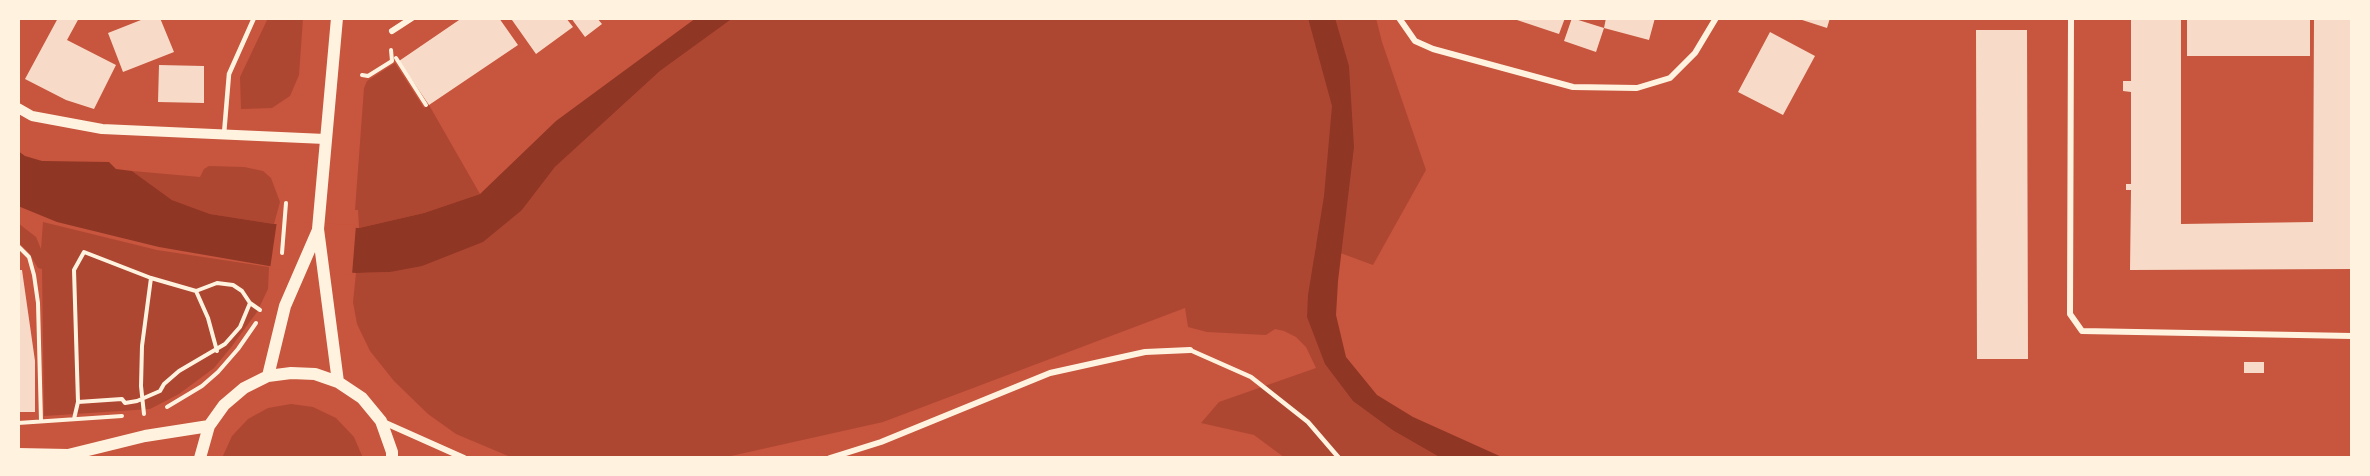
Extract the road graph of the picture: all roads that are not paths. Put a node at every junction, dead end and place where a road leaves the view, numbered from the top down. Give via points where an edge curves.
1 (254, 18) edge
2 (337, 18) edge
3 (412, 18) edge
4 (1399, 18) edge
5 (1716, 18) edge
6 (2071, 18) edge
7 (392, 31) dead end
8 (18, 108) edge
9 (224, 134) junction
10 (325, 139) junction
11 (318, 229) junction
12 (2352, 336) edge
13 (1190, 350) joint
14 (268, 376) junction
15 (338, 381) junction
16 (381, 421) junction
17 (209, 426) junction
18 (18, 454) edge
19 (72, 456) edge
20 (200, 458) edge
21 (392, 458) edge
22 (464, 458) edge
23 (830, 458) edge
24 (1339, 458) edge

1 - 9 lane via 229,74
2 - 10 main road
3 - 7 street
4 - 5 street via 1415,41 1433,49 1573,87 1637,88 1670,78 1695,53
6 - 12 street via 2070,314 2082,331
8 - 9 street via 32,116 102,129
9 - 10 street
10 - 11 main road
11 - 14 main road via 291,291
11 - 15 main road
13 - 23 street via 1145,352 1050,374 881,442
13 - 24 lane via 1251,377 1308,422
14 - 15 main road via 315,374
14 - 17 main road via 244,388 224,405
15 - 16 main road via 362,398
16 - 21 main road
16 - 22 street
17 - 19 main road via 145,436
17 - 20 main road
18 - 19 main road

